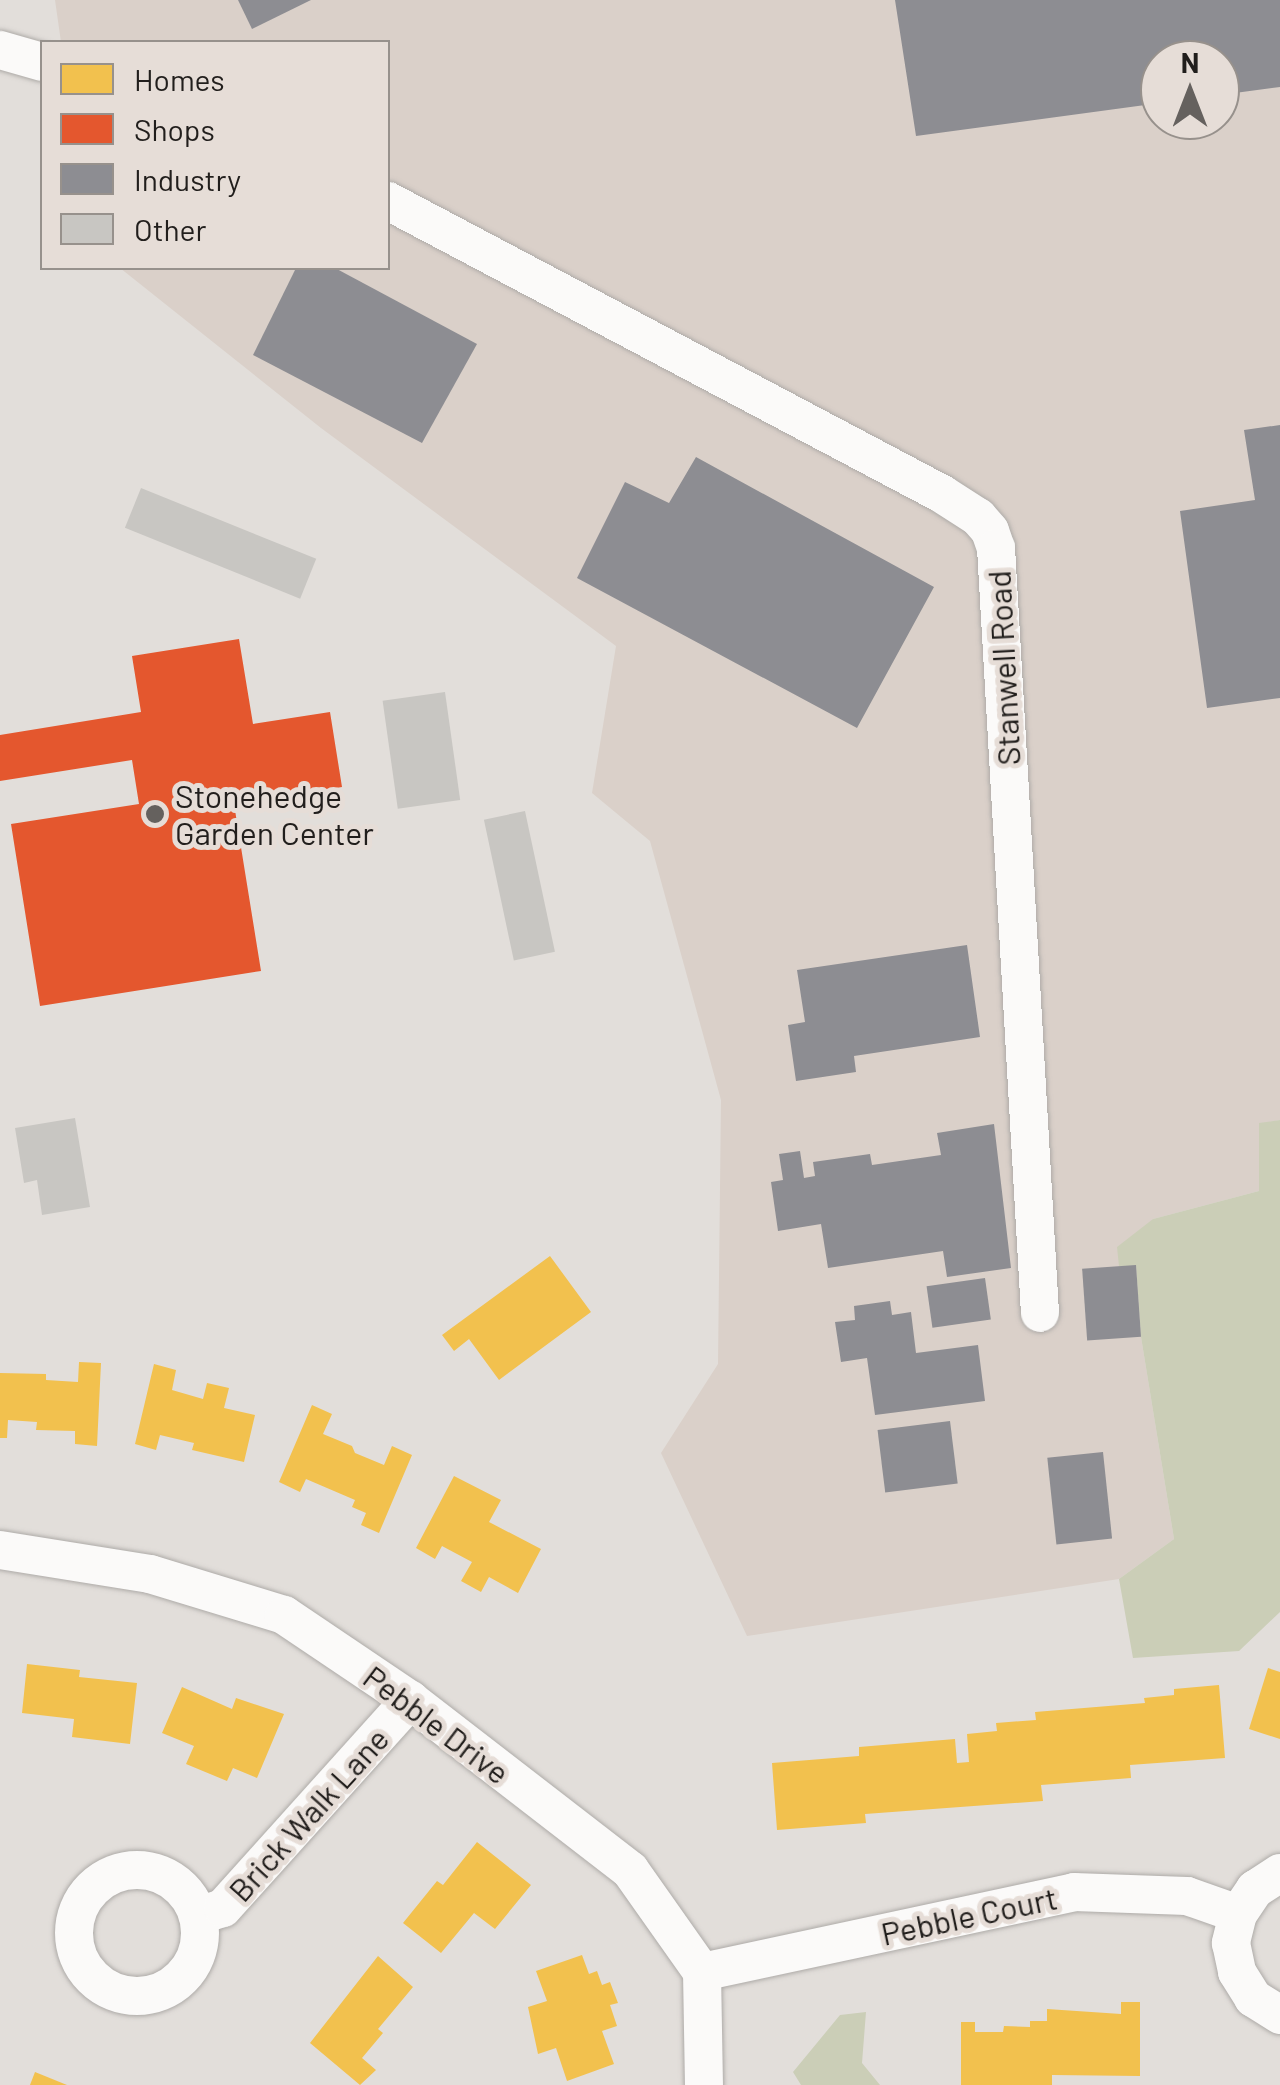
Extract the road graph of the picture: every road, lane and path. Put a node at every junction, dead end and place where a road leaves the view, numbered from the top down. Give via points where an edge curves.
1 (0, 50) edge
2 (40, 61) edge
3 (390, 202) edge
4 (1040, 1314) dead end
5 (0, 1550) edge
6 (410, 1700) junction
7 (1280, 1872) edge
8 (1238, 1914) junction
9 (198, 1916) dead end
10 (702, 1972) junction
11 (1280, 2016) edge
12 (704, 2085) edge

1 - 2 street
3 - 4 street, Stanwell Road via 942,494 990,531
5 - 6 street, Pebble Drive via 150,1574 284,1614
6 - 9 street, Brick Walk Lane via 223,1908
6 - 10 street, Pebble Drive via 630,1870
7 - 8 street via 1255,1889
8 - 10 street, Pebble Court via 1187,1896 1074,1892
8 - 11 street via 1231,1943 1236,1972 1253,1998
10 - 12 street

